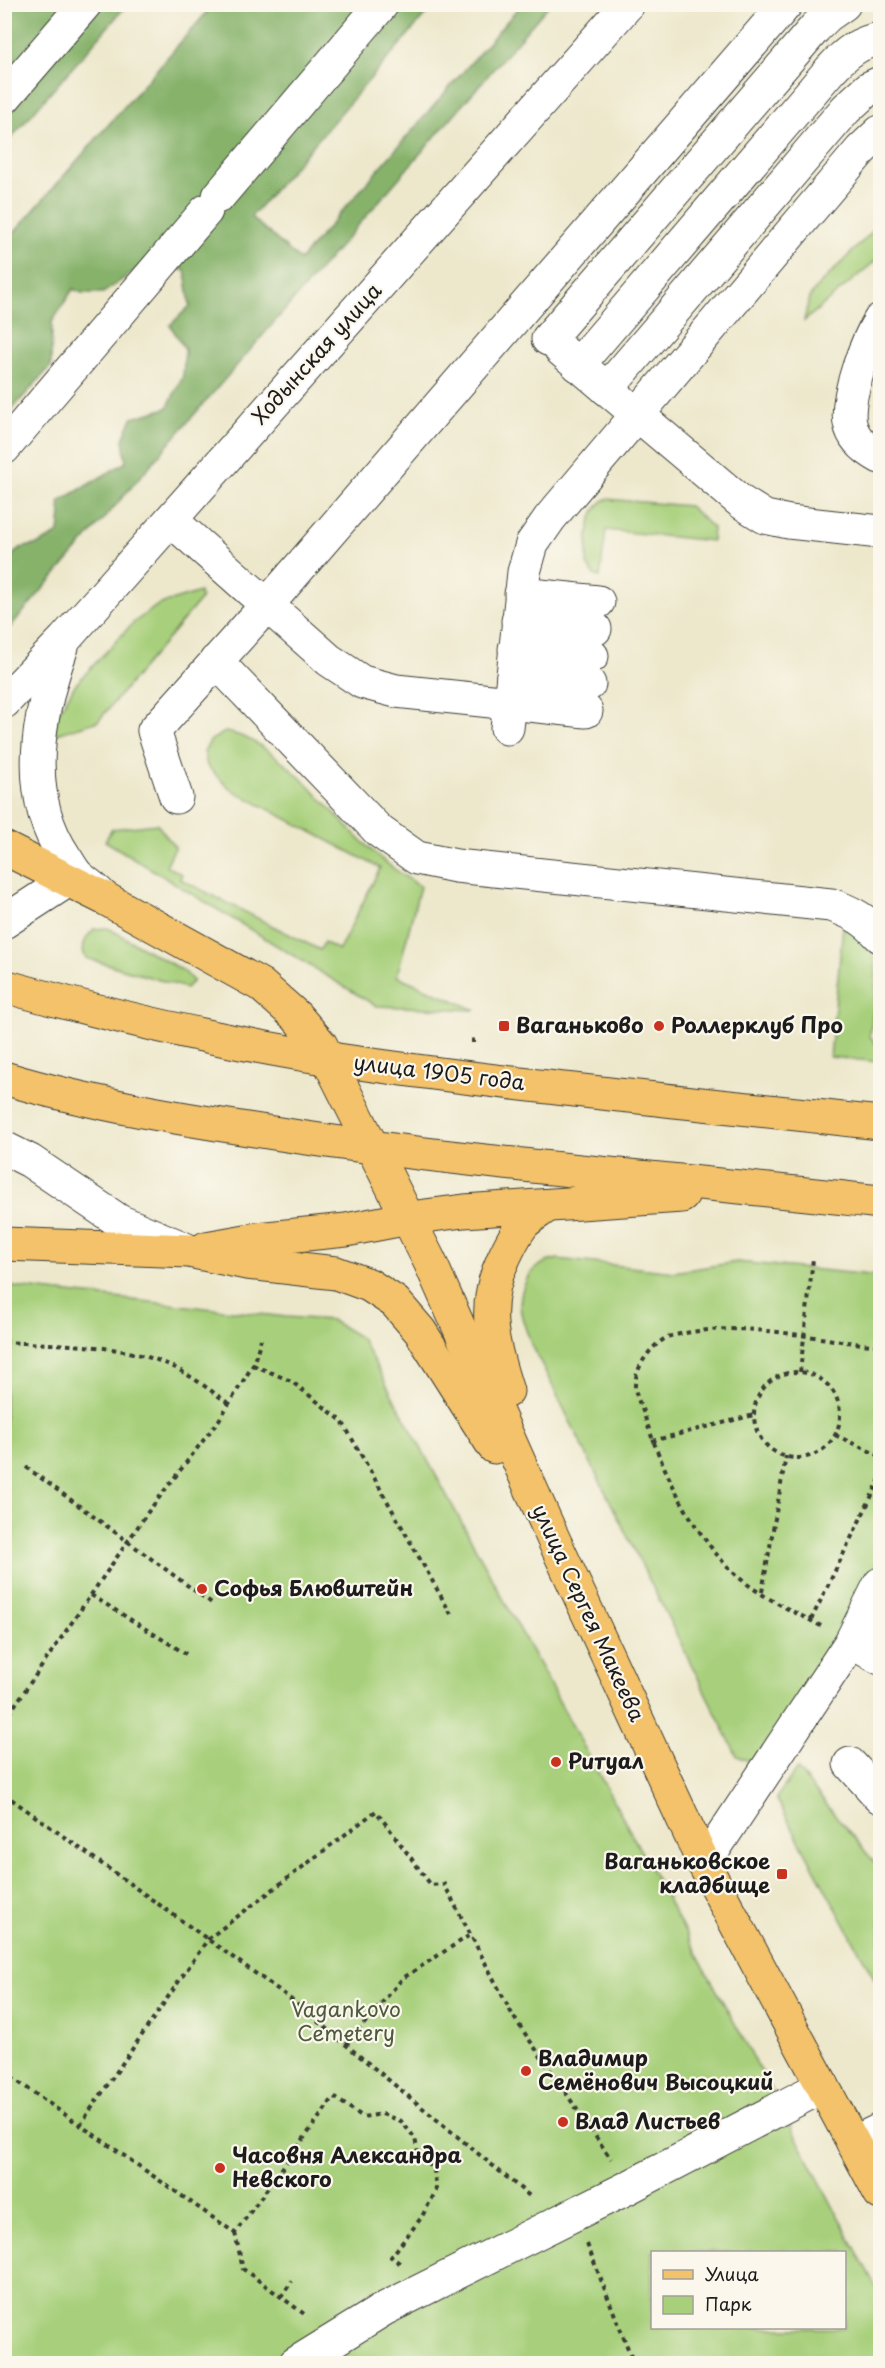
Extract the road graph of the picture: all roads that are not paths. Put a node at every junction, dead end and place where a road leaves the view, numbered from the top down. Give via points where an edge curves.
1 (86, 4) edge
2 (382, 4) edge
3 (628, 4) edge
4 (786, 4) edge
5 (844, 4) edge
6 (880, 39) edge
7 (880, 83) edge
8 (4, 98) edge
9 (880, 132) edge
10 (518, 314) junction
11 (880, 320) edge
12 (548, 339) junction
13 (578, 364) junction
14 (607, 390) junction
15 (637, 415) junction
16 (4, 448) edge
17 (880, 457) edge
18 (171, 519) junction
19 (880, 532) edge
20 (267, 605) junction
21 (64, 640) junction
22 (592, 656) junction
23 (216, 661) junction
24 (514, 662) junction
25 (4, 702) edge
26 (176, 797) dead end
27 (4, 848) edge
28 (67, 881) junction
29 (4, 895) edge
30 (106, 899) junction
31 (4, 922) edge
32 (880, 936) edge
33 (4, 986) edge
34 (330, 1059) junction
35 (4, 1078) edge
36 (880, 1123) edge
37 (374, 1149) junction
38 (13, 1156) edge
39 (788, 1191) junction
40 (880, 1202) edge
41 (547, 1206) junction
42 (409, 1218) junction
43 (4, 1244) edge
44 (189, 1251) junction
45 (552, 1536) junction
46 (880, 1584) edge
47 (851, 1642) junction
48 (880, 1658) edge
49 (850, 1764) dead end
50 (880, 1797) edge
51 (704, 1864) junction
52 (823, 2086) junction
53 (867, 2136) edge
54 (880, 2193) edge
55 (295, 2364) edge

1 - 8 street
2 - 16 street
3 - 18 street, Ходынская улица
4 - 10 street
5 - 12 street via 815,28
6 - 13 street via 854,48 831,69
7 - 14 street via 846,109
9 - 15 street
10 - 12 street
10 - 20 street
11 - 17 street via 863,353 849,410 850,426 857,439
12 - 13 street
13 - 14 street
14 - 15 street
15 - 19 street via 741,502 765,517
15 - 24 street via 532,544 524,572
18 - 20 street
18 - 21 street, Ходынская улица
20 - 23 street
20 - 24 street via 329,660 362,682 396,691 430,708
21 - 25 street, Ходынская улица
21 - 30 street via 42,711 38,768 41,802 58,846 77,875
22 - 24 street
22 - 24 street
22 - 24 street
23 - 26 street via 154,731
23 - 32 street via 379,831 417,858 467,867 831,905 852,912
27 - 28 main road, улица Сергея Макеева
28 - 29 street via 48,877 30,880
28 - 30 main road, улица Сергея Макеева
28 - 31 street
30 - 34 main road, улица Сергея Макеева via 261,985 296,1016
33 - 34 main road, улица 1905 года via 178,1030
34 - 36 main road, улица 1905 года
34 - 37 main road, улица Сергея Макеева
35 - 37 main road via 180,1119
37 - 39 main road
37 - 42 main road, улица Сергея Макеева
38 - 44 street via 119,1221
39 - 40 main road
39 - 41 main road
41 - 42 main road
41 - 45 main road via 525,1223 511,1243 496,1275 489,1316 494,1349
42 - 44 main road
42 - 45 main road, улица Сергея Макеева
43 - 44 main road
44 - 45 main road via 247,1263 336,1273 369,1285 395,1302 420,1331
45 - 51 main road, улица Сергея Макеева
46 - 47 street
47 - 48 street
47 - 51 street
49 - 50 street
51 - 52 main road, улица Сергея Макеева
52 - 53 main road, улица Сергея Макеева
52 - 55 street via 384,2309
53 - 54 main road, улица Сергея Макеева

